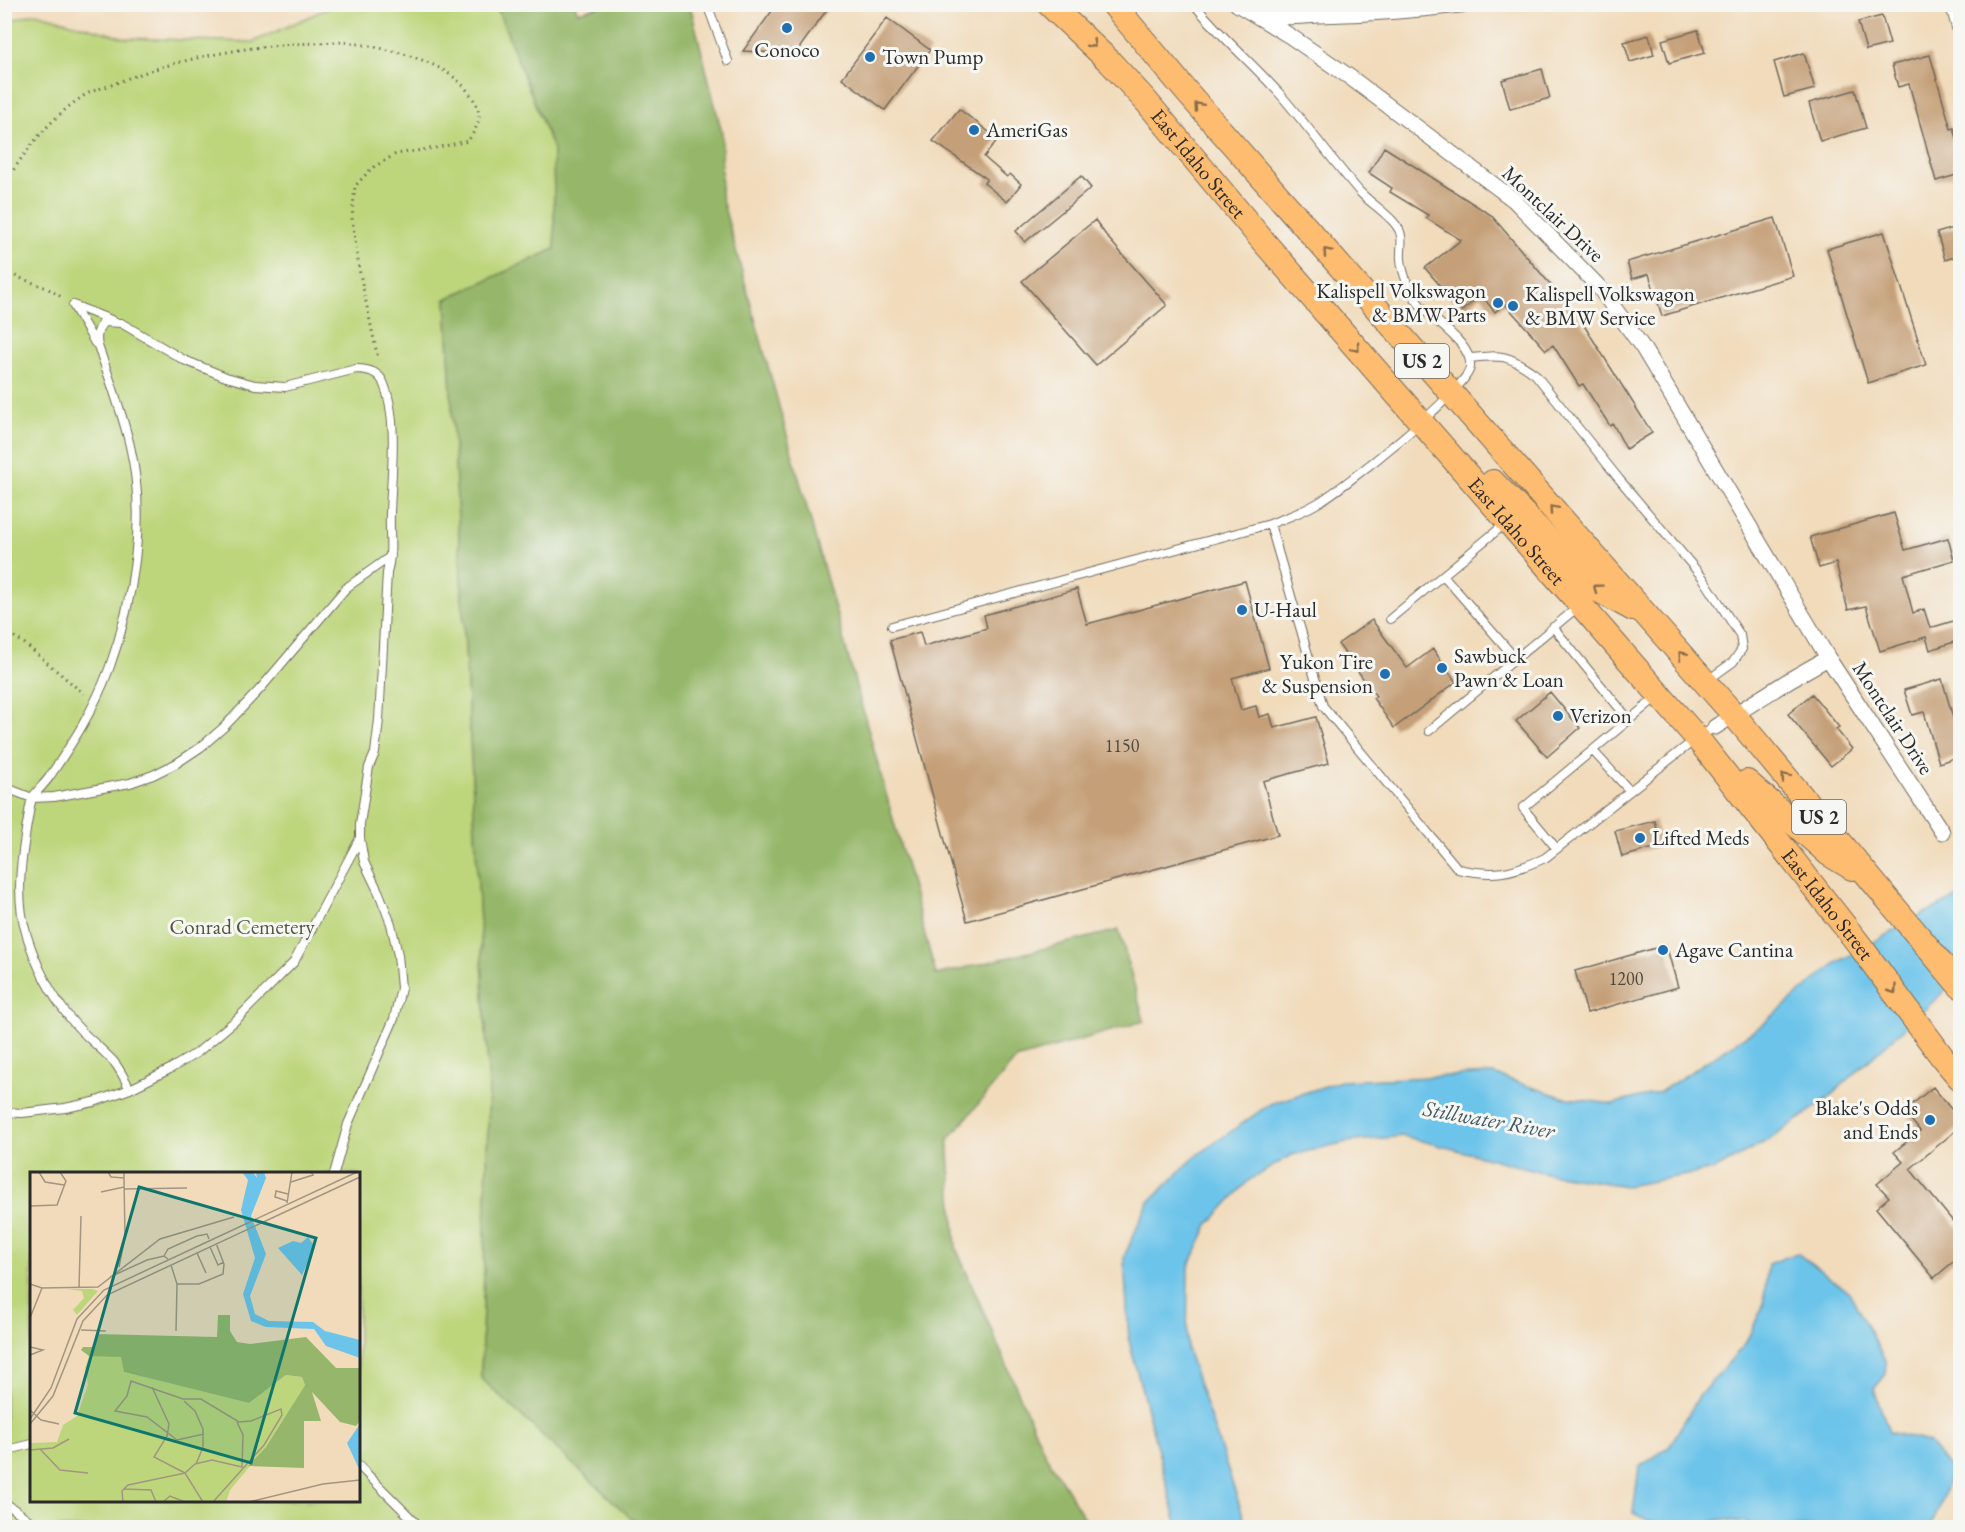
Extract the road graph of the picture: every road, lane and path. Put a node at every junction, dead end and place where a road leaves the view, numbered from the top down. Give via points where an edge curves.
1 (707, 4) edge
2 (1049, 4) edge
3 (1113, 4) edge
4 (1194, 4) edge
5 (1468, 4) edge
6 (1953, 4) edge
7 (1238, 5) edge
8 (1960, 29) edge
9 (728, 61) dead end
10 (4, 185) edge
11 (4, 272) edge
12 (73, 305) junction
13 (121, 323) junction
14 (98, 346) junction
15 (1469, 358) junction
16 (382, 380) junction
17 (1452, 394) junction
18 (1420, 422) junction
19 (1508, 522) junction
20 (1270, 524) junction
21 (391, 556) junction
22 (1443, 575) junction
23 (1581, 605) junction
24 (1648, 617) junction
25 (1390, 619) dead end
26 (891, 626) dead end
27 (1553, 627) junction
28 (4, 630) edge
29 (1828, 658) junction
30 (1516, 659) junction
31 (1706, 682) junction
32 (1659, 695) junction
33 (95, 703) junction
34 (1630, 721) junction
35 (1715, 727) junction
36 (1429, 731) dead end
37 (1593, 751) junction
38 (4, 787) edge
39 (1630, 791) junction
40 (32, 798) junction
41 (1942, 832) dead end
42 (360, 838) junction
43 (1557, 849) junction
44 (1872, 882) junction
45 (1960, 986) edge
46 (1960, 1078) edge
47 (130, 1089) junction
48 (4, 1112) edge
49 (334, 1172) edge
50 (30, 1444) edge
51 (4, 1451) edge
52 (360, 1467) edge
53 (4, 1502) edge
54 (40, 1527) edge
55 (420, 1527) edge

1 - 9 lane
2 -> 18 highway, East Idaho Street / US 2 via 1146,100
17 -> 3 highway, East Idaho Street / US 2
4 - 15 lane via 1279,93 1367,200 1398,227 1406,279 1420,305 1455,338
5 - 7 street via 1362,15 1294,16 1268,16
6 - 8 street
7 - 29 street, Montclair Drive via 1351,78 1514,200 1599,287 1642,348
10 - 16 path via 50,124 82,96 138,74 280,44 349,43 413,55 458,79 477,103 479,124 468,141 396,154 372,168 355,186 352,218 359,269
11 - 12 path via 48,288
12 - 13 lane
12 - 14 lane
13 - 14 lane via 103,322 98,329
13 - 16 lane via 184,360 255,385 285,387 356,369 367,369
14 - 33 lane via 130,447 137,524 132,591 122,631
15 - 17 lane via 1468,375
15 - 31 lane via 1504,357 1535,374 1702,578 1740,635 1742,649 1733,662
16 - 21 lane via 394,450
17 - 18 lane
24 -> 17 highway, East Idaho Street / US 2
18 - 19 highway, East Idaho Street / US 2
18 - 20 lane via 1347,483 1316,504
24 -> 18 highway via 1596,589 1459,446
19 - 22 lane
19 - 23 highway, East Idaho Street / US 2
20 - 26 lane
20 - 43 lane via 1323,706 1458,870 1484,874 1519,870
21 - 40 lane via 346,588 261,688 193,753 153,776 130,783
21 - 42 lane via 379,720
22 - 25 lane
22 - 30 lane
23 - 27 lane
23 - 32 highway, East Idaho Street / US 2
31 -> 24 highway, East Idaho Street / US 2
27 - 30 lane
27 - 34 lane
28 - 33 path
29 - 35 street, Montclair Drive
29 - 41 street, Montclair Drive
30 - 36 lane
31 - 35 highway, East Idaho Street / US 2
32 - 34 lane
32 - 35 highway, East Idaho Street / US 2
33 - 40 lane via 80,732
34 - 37 lane
35 - 39 lane
44 -> 35 highway, East Idaho Street / US 2
35 - 44 highway via 1718,746 1752,788 1829,854
35 -> 46 highway, East Idaho Street / US 2 via 1858,943
37 - 39 lane
37 - 43 lane via 1523,808
38 - 40 lane
39 - 43 lane
40 - 47 lane via 20,870 20,903 27,936 53,994 69,1018 115,1063
42 - 47 lane via 294,962 198,1052
42 - 49 lane via 364,862 391,924 401,988 394,1019 348,1124
44 - 45 highway, East Idaho Street / US 2
47 - 48 lane via 65,1108
50 - 51 lane
52 - 55 lane
53 - 54 lane

